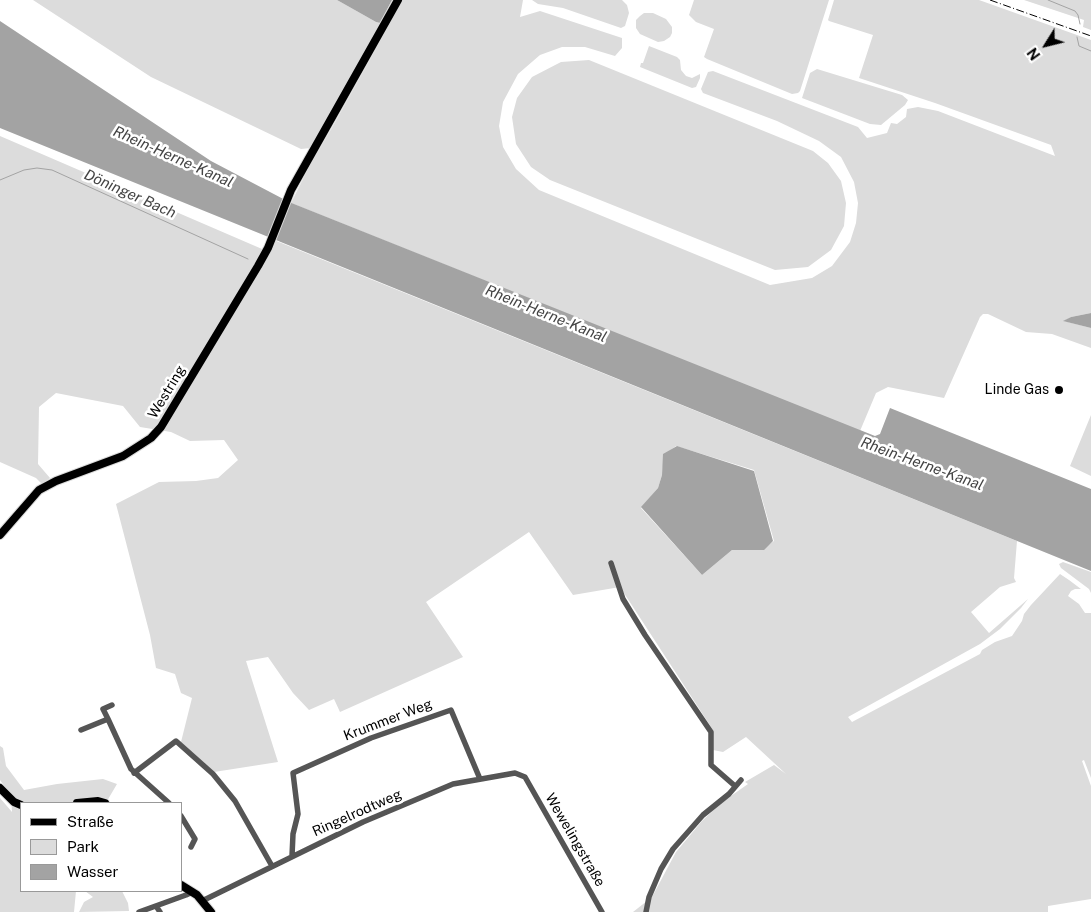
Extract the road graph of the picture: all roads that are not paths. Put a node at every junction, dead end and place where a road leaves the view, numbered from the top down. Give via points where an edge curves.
1 (398, 0) edge
2 (0, 535) edge
3 (611, 563) dead end
4 (112, 705) dead end
5 (108, 719) junction
6 (81, 730) dead end
7 (134, 773) junction
8 (480, 779) junction
9 (741, 780) dead end
10 (527, 781) joint
11 (735, 786) junction
12 (0, 788) edge
13 (87, 802) edge
14 (102, 802) edge
15 (168, 802) edge
16 (20, 805) edge
17 (182, 818) edge
18 (191, 847) dead end
19 (292, 856) junction
20 (272, 866) junction
21 (182, 886) edge
22 (192, 892) junction
23 (202, 901) junction
24 (156, 906) junction
25 (139, 912) edge
26 (160, 912) edge
27 (211, 912) edge
28 (602, 912) edge
29 (646, 912) edge

1 - 2 main road, Westring via 289,196 266,252 156,434 112,462 45,486
3 - 11 street via 623,599 711,732 711,765
4 - 5 street via 103,709
5 - 6 street
5 - 7 street
7 - 15 street
7 - 20 street via 176,741 213,774 234,801
8 - 10 street, Ringelrodtweg via 516,774
8 - 19 street, Ringelrodtweg via 453,784
8 - 19 street, Krummer Weg via 451,710 371,738 293,773 298,814
9 - 11 street
10 - 28 street, Wewelingstraße
11 - 29 street via 673,849 649,897
12 - 16 main road
13 - 14 main road
17 - 18 street via 195,839
19 - 20 street, Ringelrodtweg
20 - 23 street, Ringelrodtweg
21 - 22 main road
22 - 23 main road
22 - 24 street
23 - 27 main road
24 - 25 street
24 - 26 street

